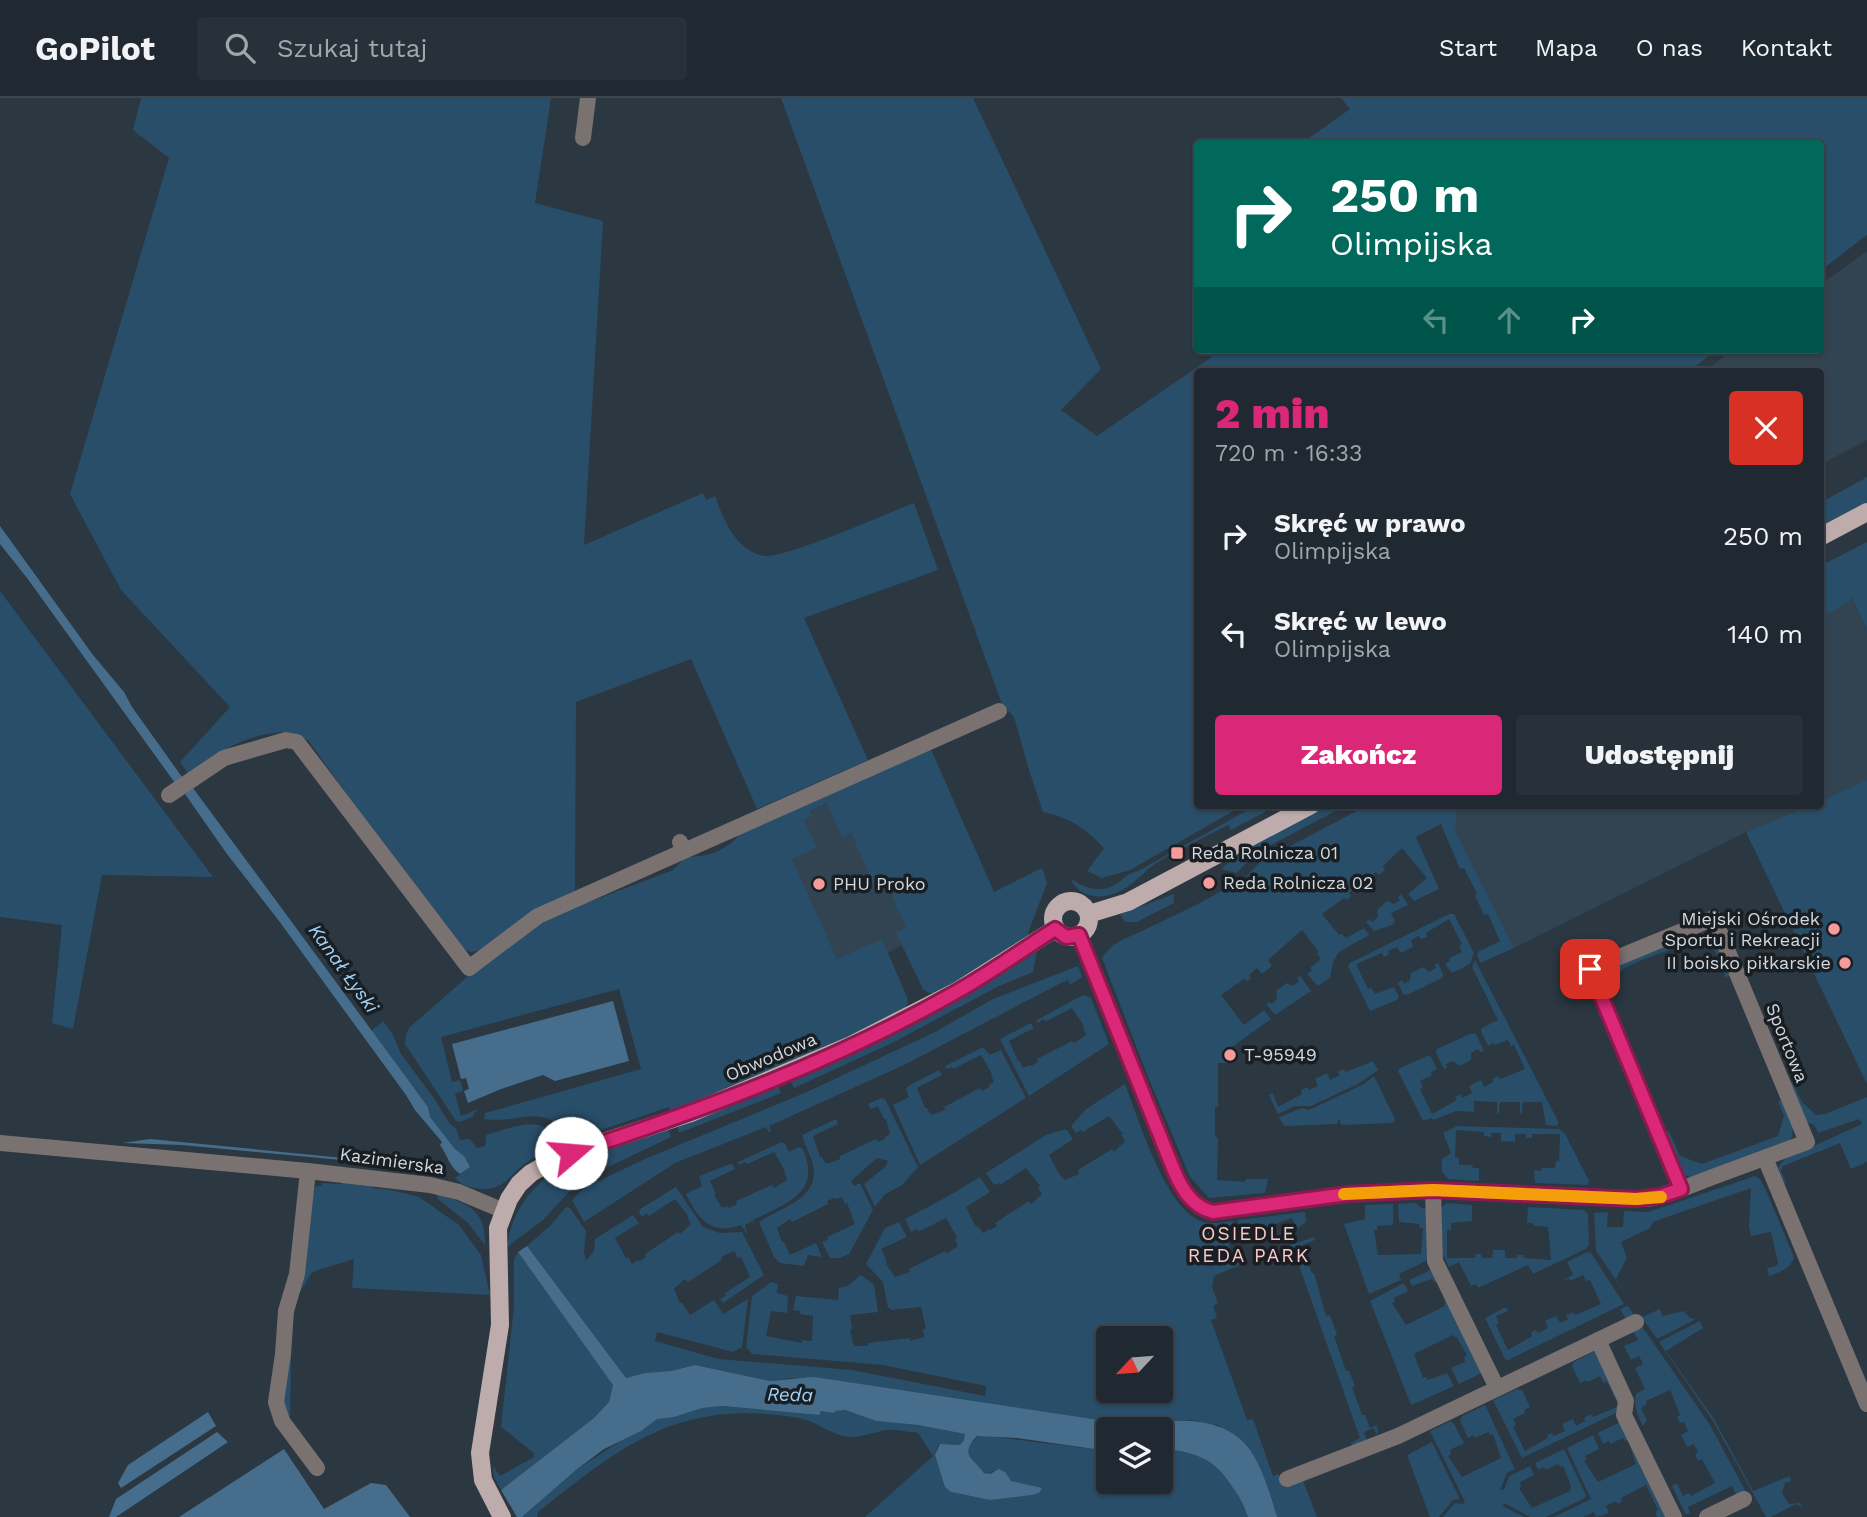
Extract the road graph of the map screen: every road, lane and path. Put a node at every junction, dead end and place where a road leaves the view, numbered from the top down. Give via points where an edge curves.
1 (588, 98) edge
2 (583, 138) dead end
3 (1867, 512) edge
4 (1824, 535) edge
5 (999, 711) dead end
6 (169, 796) dead end
7 (1303, 809) edge
8 (1088, 914) junction
9 (1055, 929) junction
10 (1079, 935) junction
11 (0, 1143) edge
12 (1765, 1158) junction
13 (308, 1171) junction
14 (1681, 1189) junction
15 (1433, 1190) junction
16 (504, 1211) junction
17 (1636, 1322) dead end
18 (1598, 1340) junction
19 (1497, 1388) junction
20 (1867, 1404) edge
21 (317, 1468) dead end
22 (1287, 1479) dead end
23 (1744, 1499) dead end
24 (502, 1517) edge
25 (1674, 1517) edge
26 (1707, 1517) edge

1 - 2 street
3 - 4 main road
5 - 6 street via 682,846 538,916 469,968 297,742 286,740 224,758
7 - 8 main road via 1128,902
8 - 9 main road via 1077,901 1065,901 1053,913
8 - 10 main road via 1088,926
9 - 10 main road via 1066,937
9 - 16 main road, Obwodowa via 957,991 851,1045 710,1105 561,1156 519,1184
10 - 15 street via 1175,1173 1202,1209 1213,1212 1347,1194
11 - 13 street, Kazimierska
12 - 14 street, Sportowa
12 - 14 street, Sportowa via 1807,1142 1714,918 1590,969
12 - 20 street
13 - 16 street, Kazimierska via 442,1187
13 - 21 street via 276,1402 282,1422
14 - 15 street via 1636,1199
15 - 19 street via 1435,1261
16 - 24 main road via 498,1228 500,1325 480,1453 483,1480
17 - 18 street
18 - 19 street
18 - 25 street via 1626,1401 1624,1415
19 - 22 street via 1398,1436
23 - 26 street

